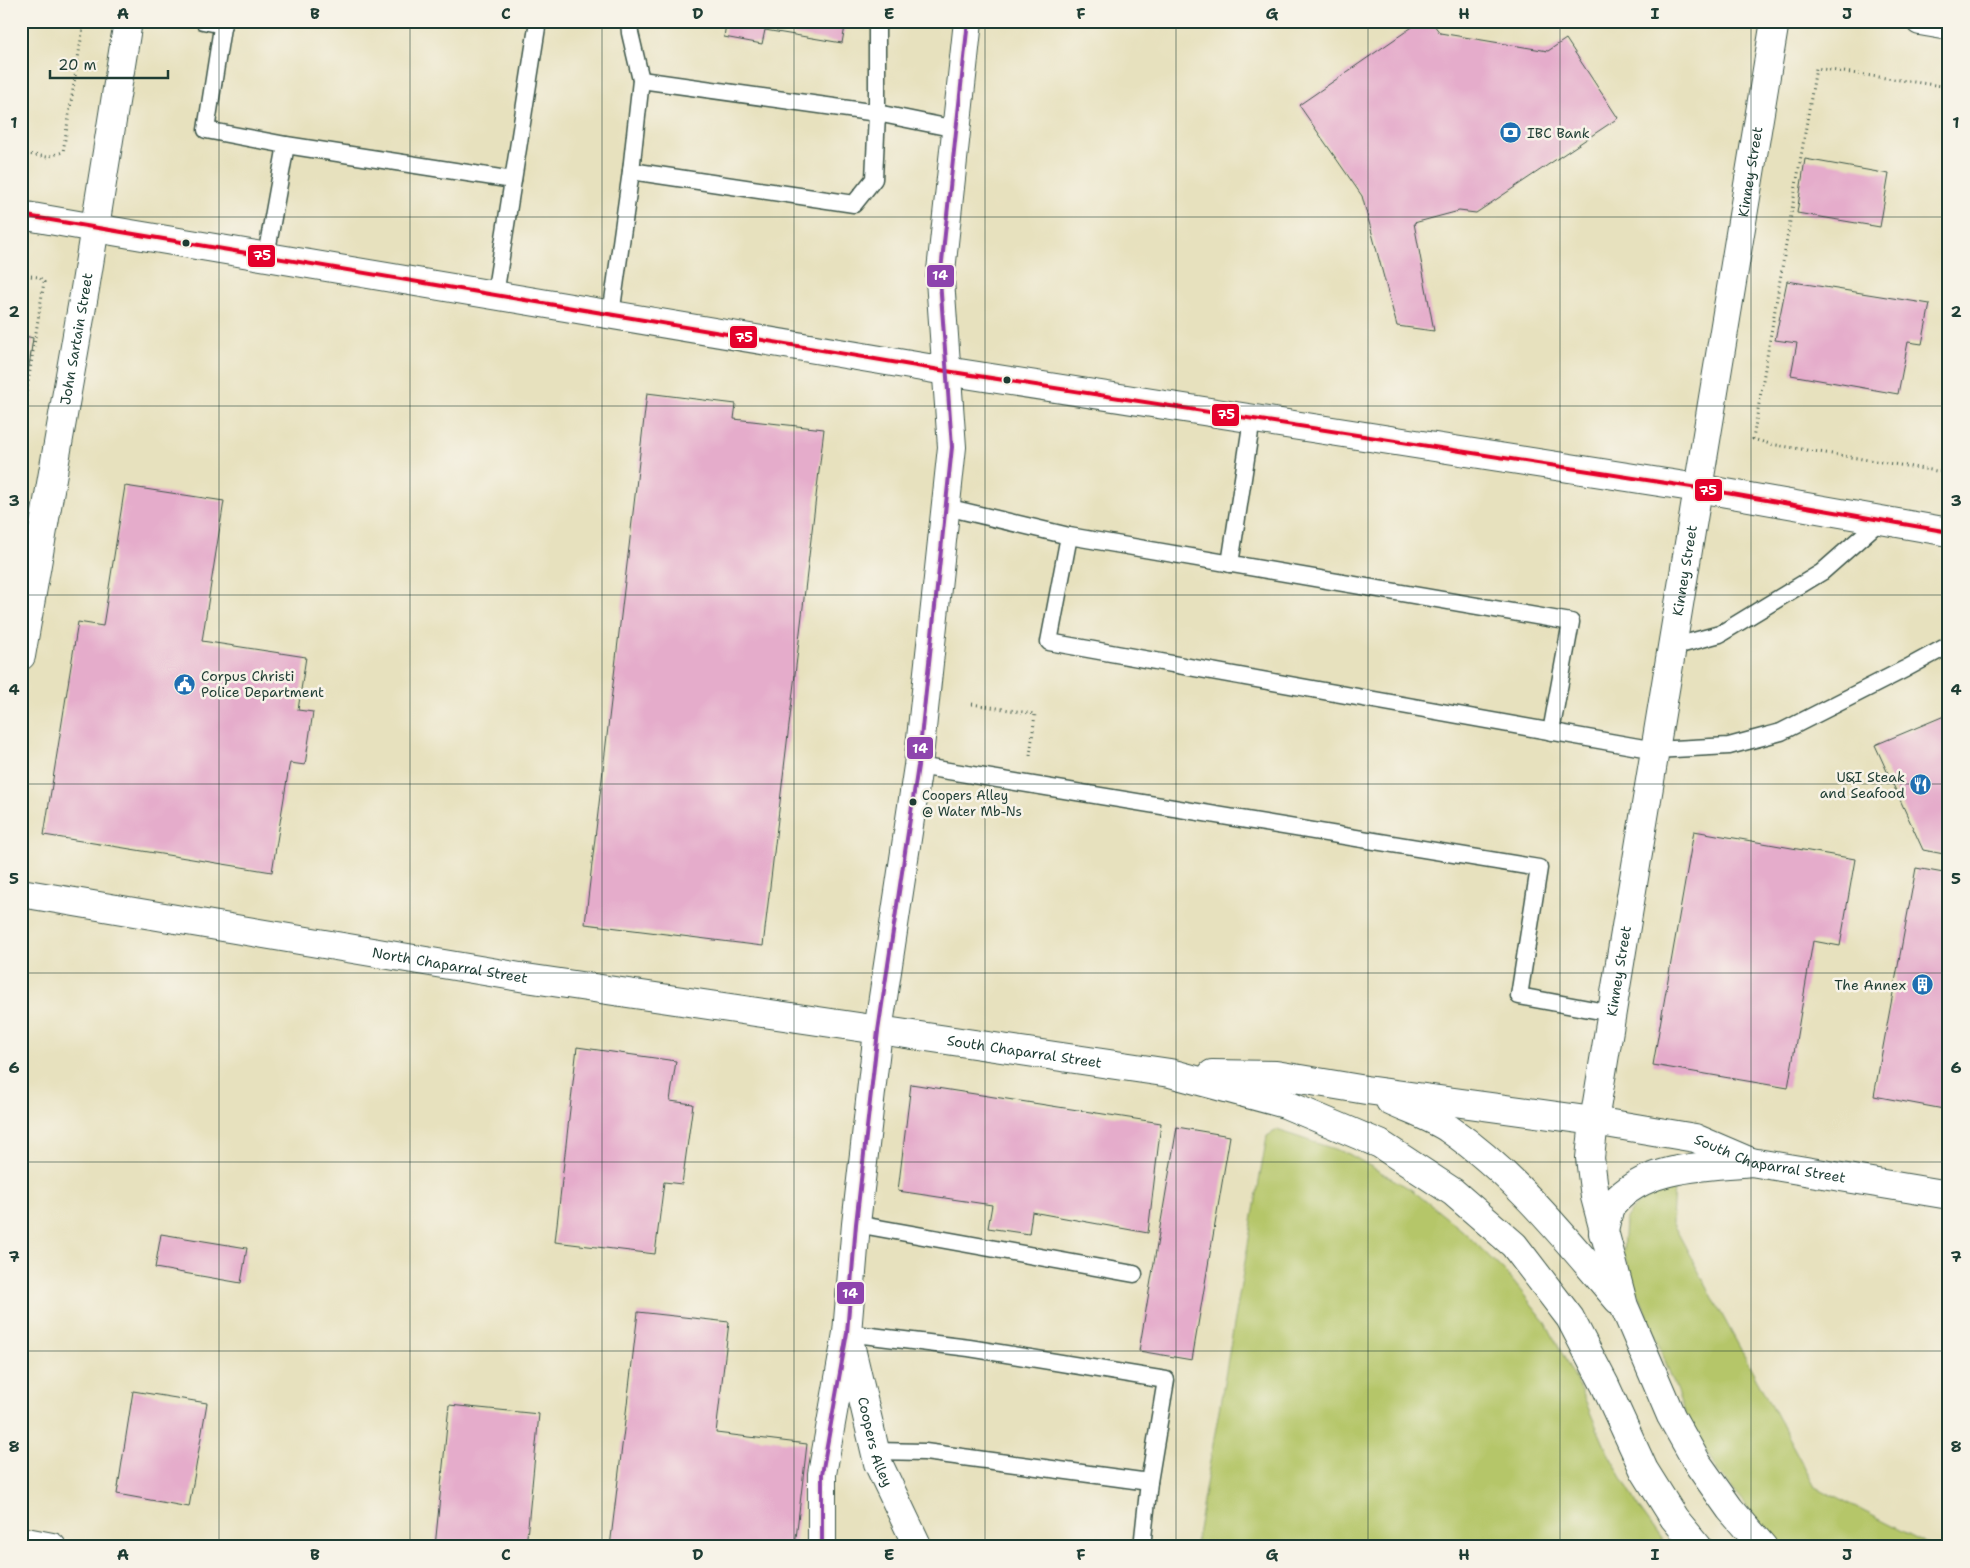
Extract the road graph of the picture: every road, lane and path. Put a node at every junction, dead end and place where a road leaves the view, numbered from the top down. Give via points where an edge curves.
1 (84, 21) edge
2 (128, 21) edge
3 (203, 21) edge
4 (538, 21) edge
5 (629, 21) edge
6 (877, 21) edge
7 (968, 21) edge
8 (1775, 21) edge
9 (1920, 21) edge
10 (223, 23) edge
11 (1949, 26) edge
12 (642, 80) junction
13 (1949, 87) edge
14 (877, 113) junction
15 (956, 128) junction
16 (286, 145) junction
17 (21, 153) edge
18 (631, 171) junction
19 (513, 180) junction
20 (21, 215) edge
21 (95, 228) junction
22 (266, 256) junction
23 (21, 274) edge
24 (495, 295) junction
25 (611, 315) junction
26 (946, 372) junction
27 (1252, 419) junction
28 (21, 427) edge
29 (1949, 473) edge
30 (1698, 488) junction
31 (946, 507) junction
32 (1881, 520) junction
33 (1949, 532) edge
34 (1069, 536) junction
35 (1230, 564) junction
36 (1949, 644) edge
37 (1672, 646) junction
38 (21, 656) edge
39 (972, 704) dead end
40 (1551, 732) junction
41 (1655, 750) junction
42 (1029, 765) dead end
43 (918, 766) junction
44 (21, 894) edge
45 (1611, 1013) junction
46 (878, 1031) junction
47 (1170, 1073) junction
48 (1366, 1090) junction
49 (1594, 1121) junction
50 (1751, 1162) junction
51 (1949, 1195) edge
52 (856, 1224) junction
53 (1603, 1233) junction
54 (1134, 1274) dead end
55 (1624, 1306) junction
56 (847, 1333) junction
57 (875, 1452) junction
58 (1149, 1482) junction
59 (21, 1541) edge
60 (52, 1547) edge
61 (822, 1547) edge
62 (918, 1547) edge
63 (1142, 1547) edge
64 (1698, 1547) edge
65 (1763, 1547) edge

1 - 17 path via 63,152 47,157
2 - 21 street, John Sartain Street
3 - 10 lane
4 - 19 lane
5 - 12 lane
6 - 14 lane
7 - 15 street, Coopers Alley
8 - 30 street, Kinney Street
9 - 11 street
10 - 16 lane via 206,130
12 - 14 lane
12 - 18 lane
13 - 29 path via 1816,68 1752,439
14 - 15 lane
14 - 18 lane via 874,179 854,204
15 - 26 street, Coopers Alley via 940,280
16 - 19 lane
16 - 22 lane
18 - 25 lane
19 - 24 lane
20 - 21 street
21 - 22 street
21 - 38 street, John Sartain Street
22 - 24 street
23 - 28 path via 39,277 44,282
24 - 25 street
25 - 26 street
26 - 27 street
26 - 31 street, Coopers Alley via 952,447
27 - 30 street
27 - 35 lane
30 - 32 street
30 - 37 street, Kinney Street
31 - 34 lane
31 - 43 street, Coopers Alley
32 - 33 street
32 - 37 lane via 1822,572 1720,634
34 - 35 lane
34 - 40 lane via 1049,642
35 - 40 lane via 1571,622
36 - 41 lane via 1781,732 1729,746
37 - 41 street, Kinney Street
39 - 42 path via 1035,714
40 - 41 lane
41 - 45 street, Kinney Street
43 - 45 lane via 1539,868 1519,996
43 - 46 street, Coopers Alley
44 - 46 street, North Chaparral Street via 526,978
45 - 49 street, Kinney Street
46 - 47 street, South Chaparral Street
46 - 52 street, Coopers Alley
47 - 48 street via 1276,1074
47 - 64 street via 1285,1104 1380,1144 1453,1192 1514,1245 1570,1318 1644,1470 1674,1518
48 - 49 street, South Chaparral Street
48 - 55 street via 1447,1128 1497,1166 1554,1225
49 - 50 street, South Chaparral Street via 1695,1138
49 - 53 street, Kinney Street via 1590,1158
50 - 51 street, South Chaparral Street
50 - 53 street via 1686,1169 1631,1186 1612,1205
52 - 54 lane
52 - 56 street, Coopers Alley
53 - 55 street, Kinney Street
55 - 65 street via 1671,1416 1698,1464 1730,1509
56 - 57 street, Coopers Alley
56 - 58 lane via 969,1348 1166,1380
56 - 61 street, Coopers Alley via 822,1474
57 - 58 lane via 925,1452
57 - 62 street, Coopers Alley
58 - 63 lane
59 - 60 street

